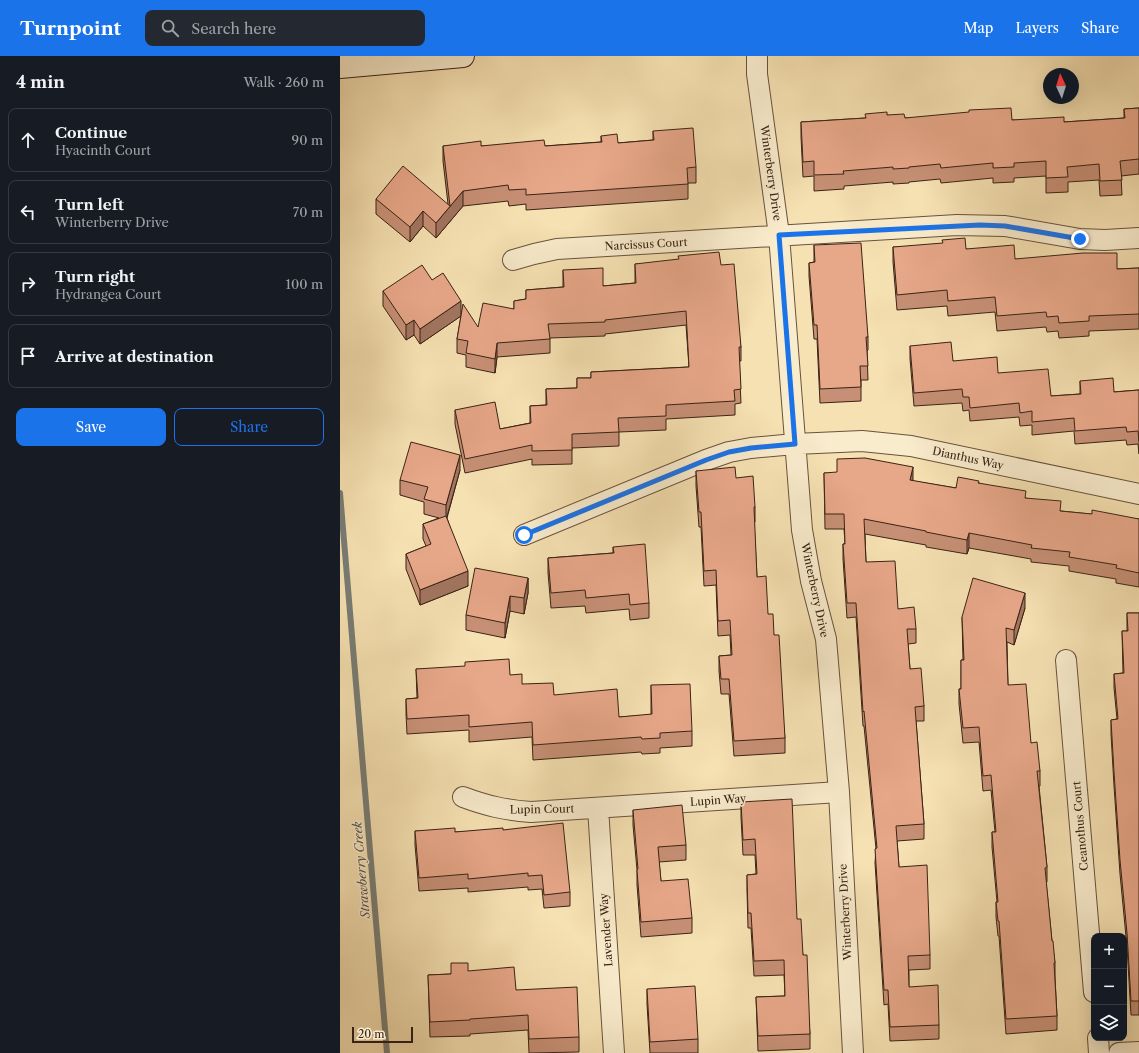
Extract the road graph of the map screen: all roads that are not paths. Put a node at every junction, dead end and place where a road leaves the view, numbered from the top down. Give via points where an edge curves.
1 (464, 56) edge
2 (756, 56) edge
3 (340, 66) edge
4 (779, 235) junction
5 (1139, 238) edge
6 (513, 260) dead end
7 (795, 444) junction
8 (1139, 494) edge
9 (524, 535) dead end
10 (1066, 660) dead end
11 (839, 792) junction
12 (463, 797) dead end
13 (598, 808) junction
14 (1092, 969) edge
15 (1098, 1041) edge
16 (1139, 1052) edge
17 (614, 1053) edge
18 (853, 1053) edge
19 (1099, 1053) edge
20 (1119, 1053) edge

1 - 3 main road
2 - 4 street, Winterberry Drive
4 - 5 street, Narcissus Court via 980,225 1005,226 1080,239
4 - 6 street, Narcissus Court via 557,249
4 - 7 street, Winterberry Drive
7 - 8 street, Dianthus Way via 862,441 911,446
7 - 9 street, Dianthus Way via 729,452
7 - 11 street, Winterberry Drive via 802,530 811,581 826,639
10 - 14 street, Ceanothus Court
11 - 13 street, Lupin Way
11 - 18 street, Winterberry Drive
12 - 13 street, Lupin Court via 485,806 531,812
13 - 17 street, Lavender Way
15 - 19 street
16 - 20 street

